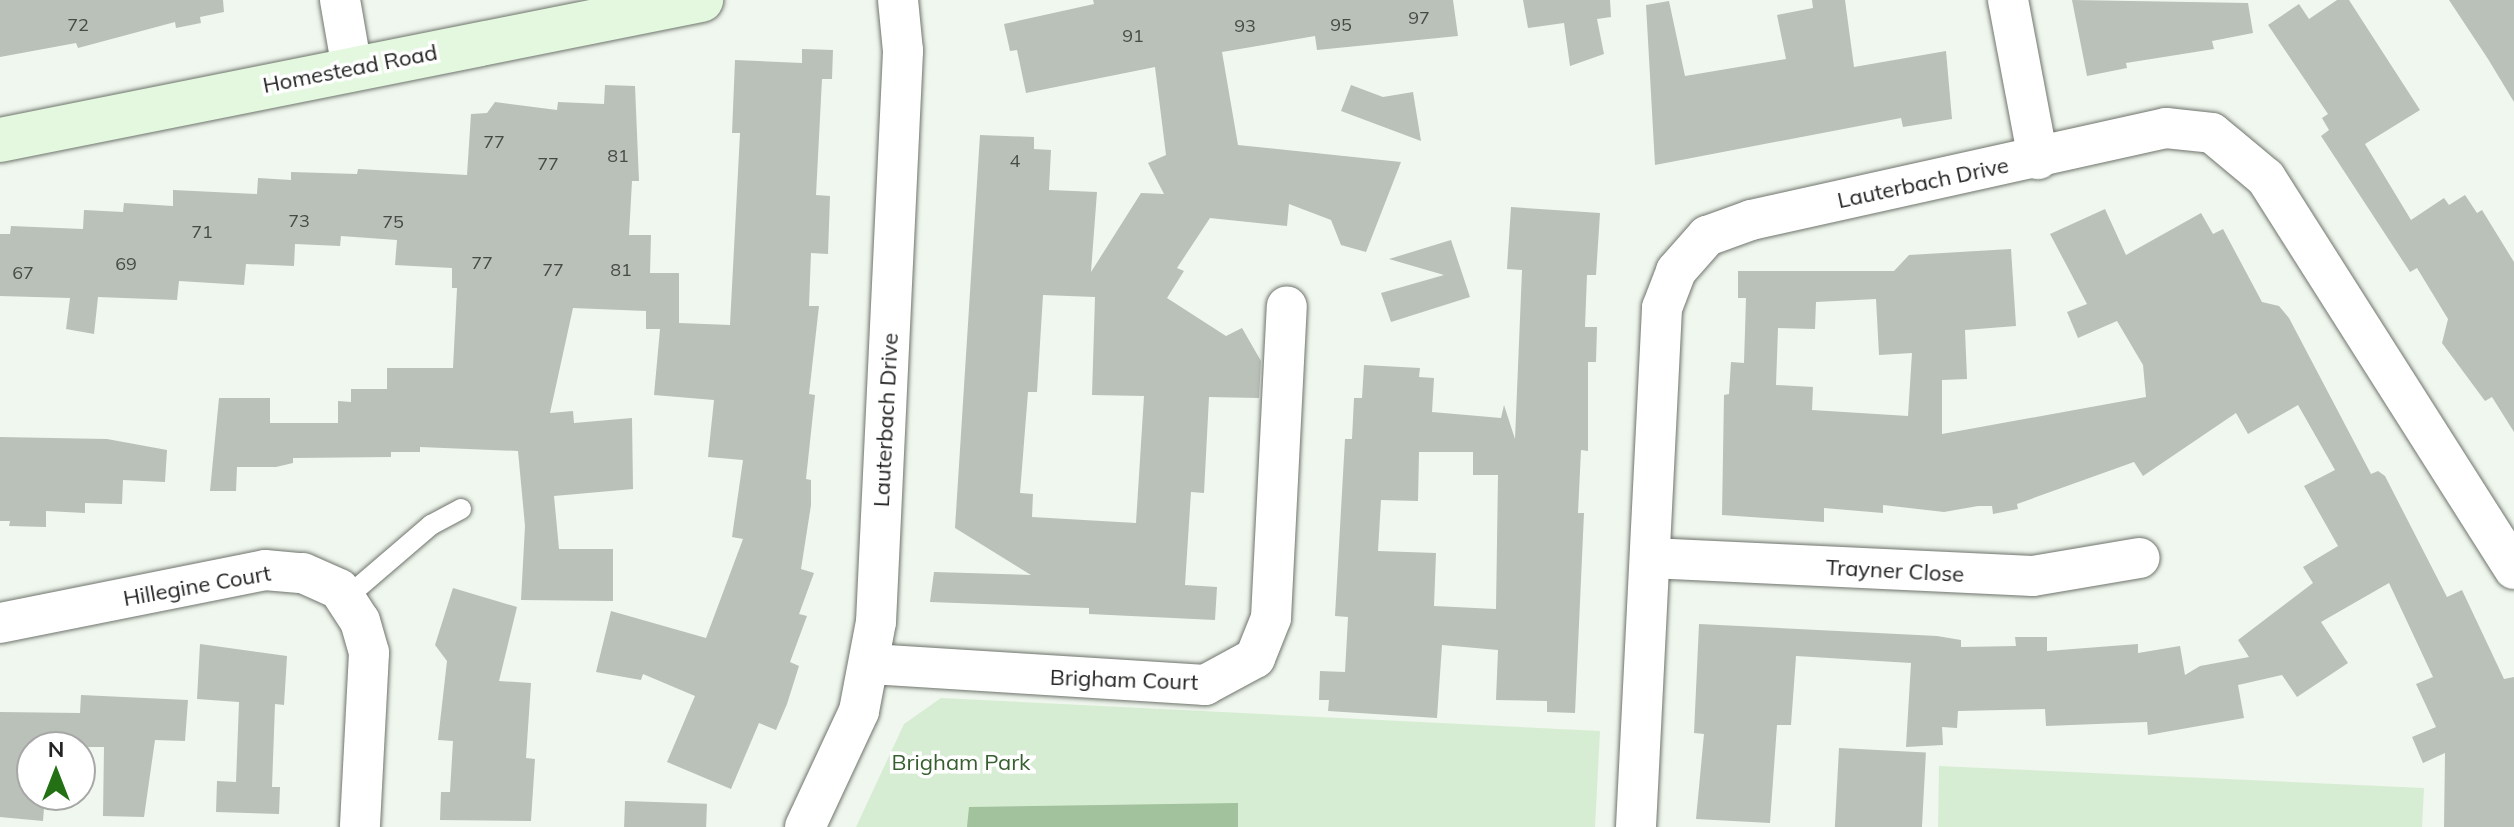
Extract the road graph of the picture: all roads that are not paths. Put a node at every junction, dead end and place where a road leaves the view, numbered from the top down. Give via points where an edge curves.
1 (340, 0) edge
2 (701, 0) edge
3 (898, 0) edge
4 (2008, 0) edge
5 (352, 69) junction
6 (0, 140) edge
7 (2038, 159) junction
8 (1287, 306) dead end
9 (461, 509) dead end
10 (1650, 558) junction
11 (2139, 558) dead end
12 (2514, 569) edge
13 (347, 597) junction
14 (0, 623) edge
15 (871, 664) junction
16 (360, 827) edge
17 (805, 827) edge
18 (1636, 827) edge

1 - 5 street
2 - 5 street, Homestead Road
3 - 15 street, Lauterbach Drive via 902,67
4 - 7 street
5 - 6 street, Homestead Road
7 - 10 street, Lauterbach Drive via 1751,220 1707,236 1676,271 1662,308
7 - 12 street, Lauterbach Drive via 2166,128 2212,133 2266,178
8 - 15 street, Brigham Court via 1271,618 1255,658 1205,685
9 - 13 lane via 431,525
10 - 11 street, Trayner Close via 2033,576
10 - 18 street, Lauterbach Drive
13 - 14 street, Hillegine Court via 303,573 265,570
13 - 16 street via 369,653
15 - 17 street, Lauterbach Drive via 859,711

